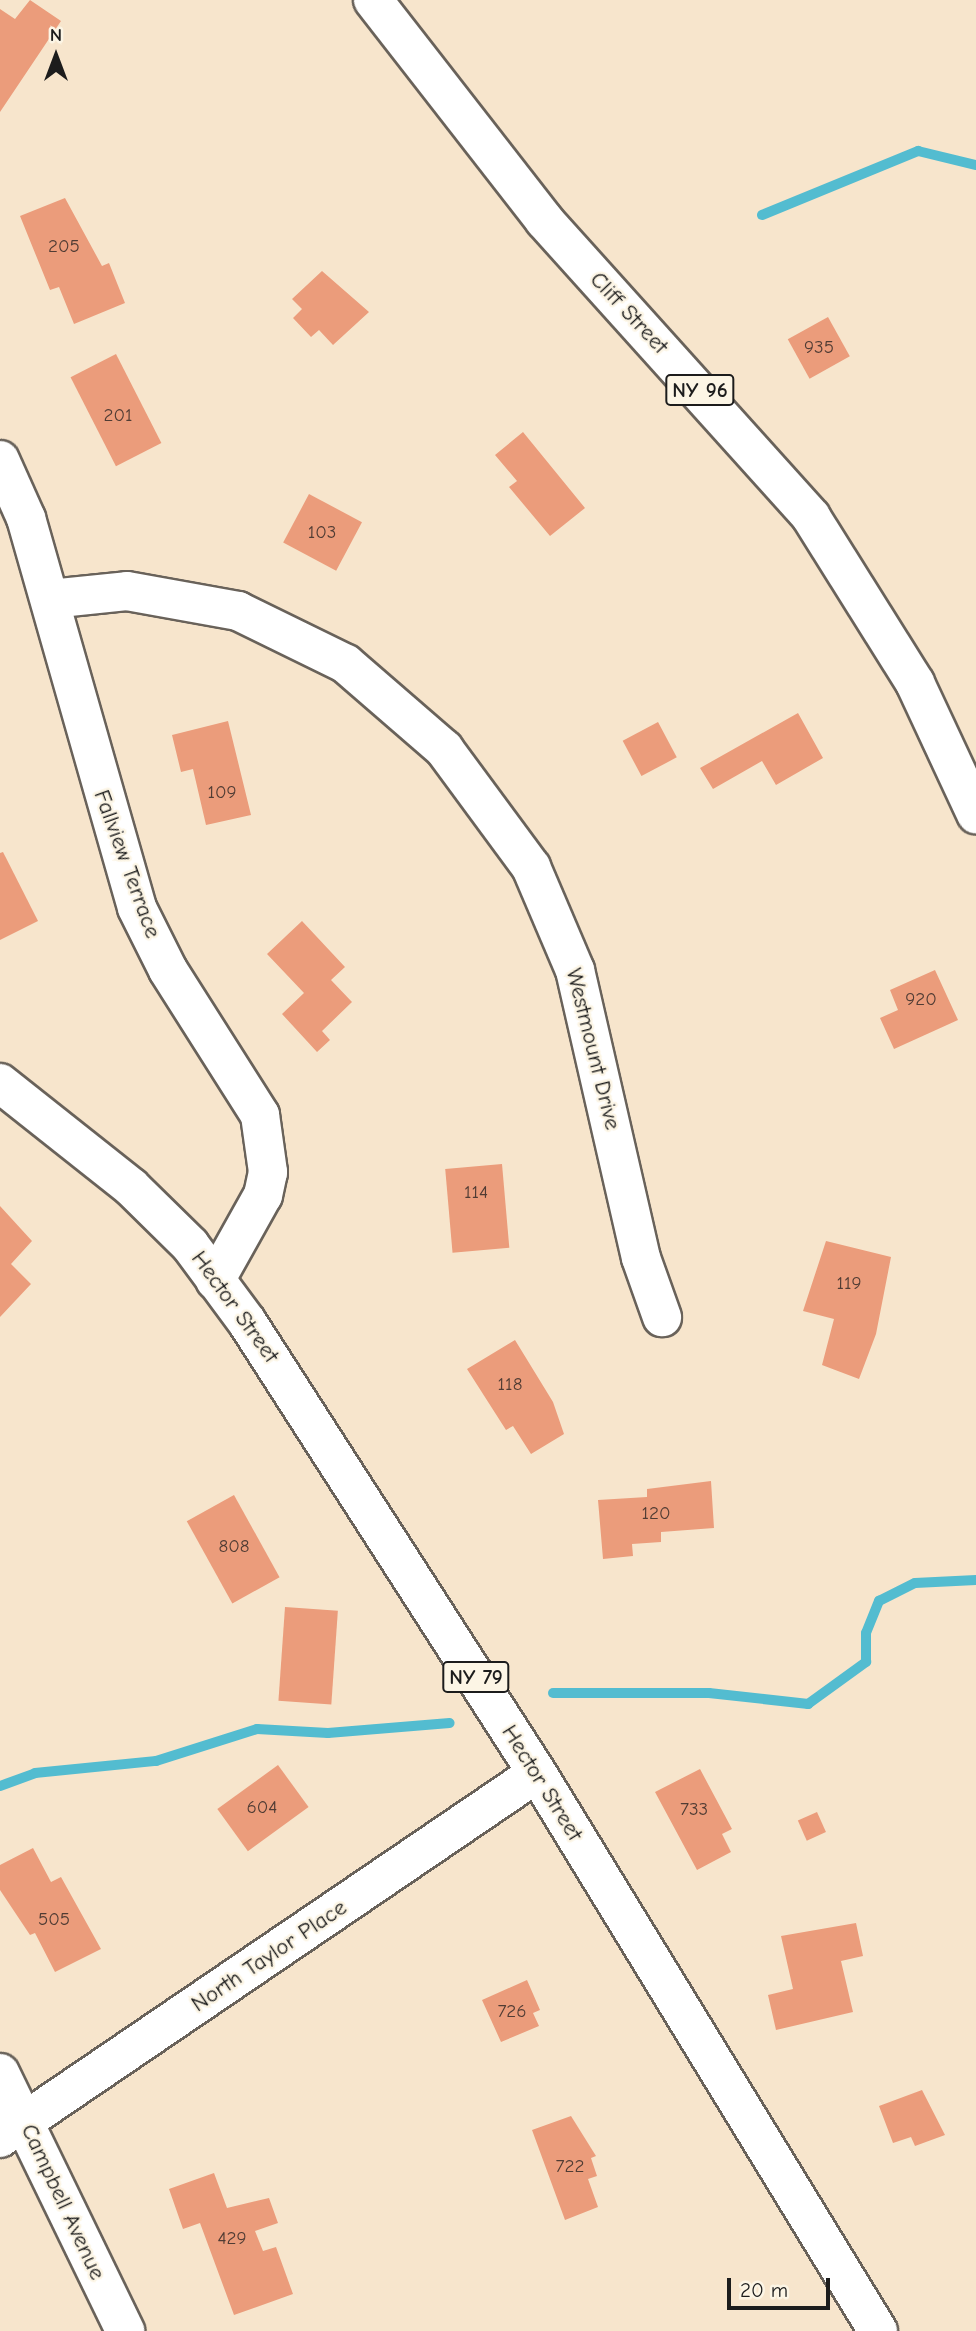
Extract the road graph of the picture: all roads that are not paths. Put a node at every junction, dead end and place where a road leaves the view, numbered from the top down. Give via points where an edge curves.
1 (373, 0) edge
2 (0, 460) edge
3 (50, 598) junction
4 (976, 814) edge
5 (0, 1083) edge
6 (215, 1281) junction
7 (662, 1317) dead end
8 (537, 1773) junction
9 (0, 2073) edge
10 (12, 2129) edge
11 (125, 2331) edge
12 (878, 2331) edge

1 - 4 street, Cliff Street / NY 96 via 544,220 811,517 915,683
2 - 3 street, Fallview Terrace
3 - 6 street, Fallview Terrace via 137,908 167,970 260,1115 268,1172 262,1195
3 - 7 street, Westmount Drive via 127,591 238,611 346,664 444,749 531,867 575,970 641,1258
5 - 6 street, Hector Street / NY 79 via 123,1180 190,1245
6 - 8 street, Hector Street / NY 79 via 282,1373
8 - 10 street, North Taylor Place
8 - 12 street, Hector Street / NY 79
9 - 10 street, Campbell Avenue
10 - 11 street, Campbell Avenue

